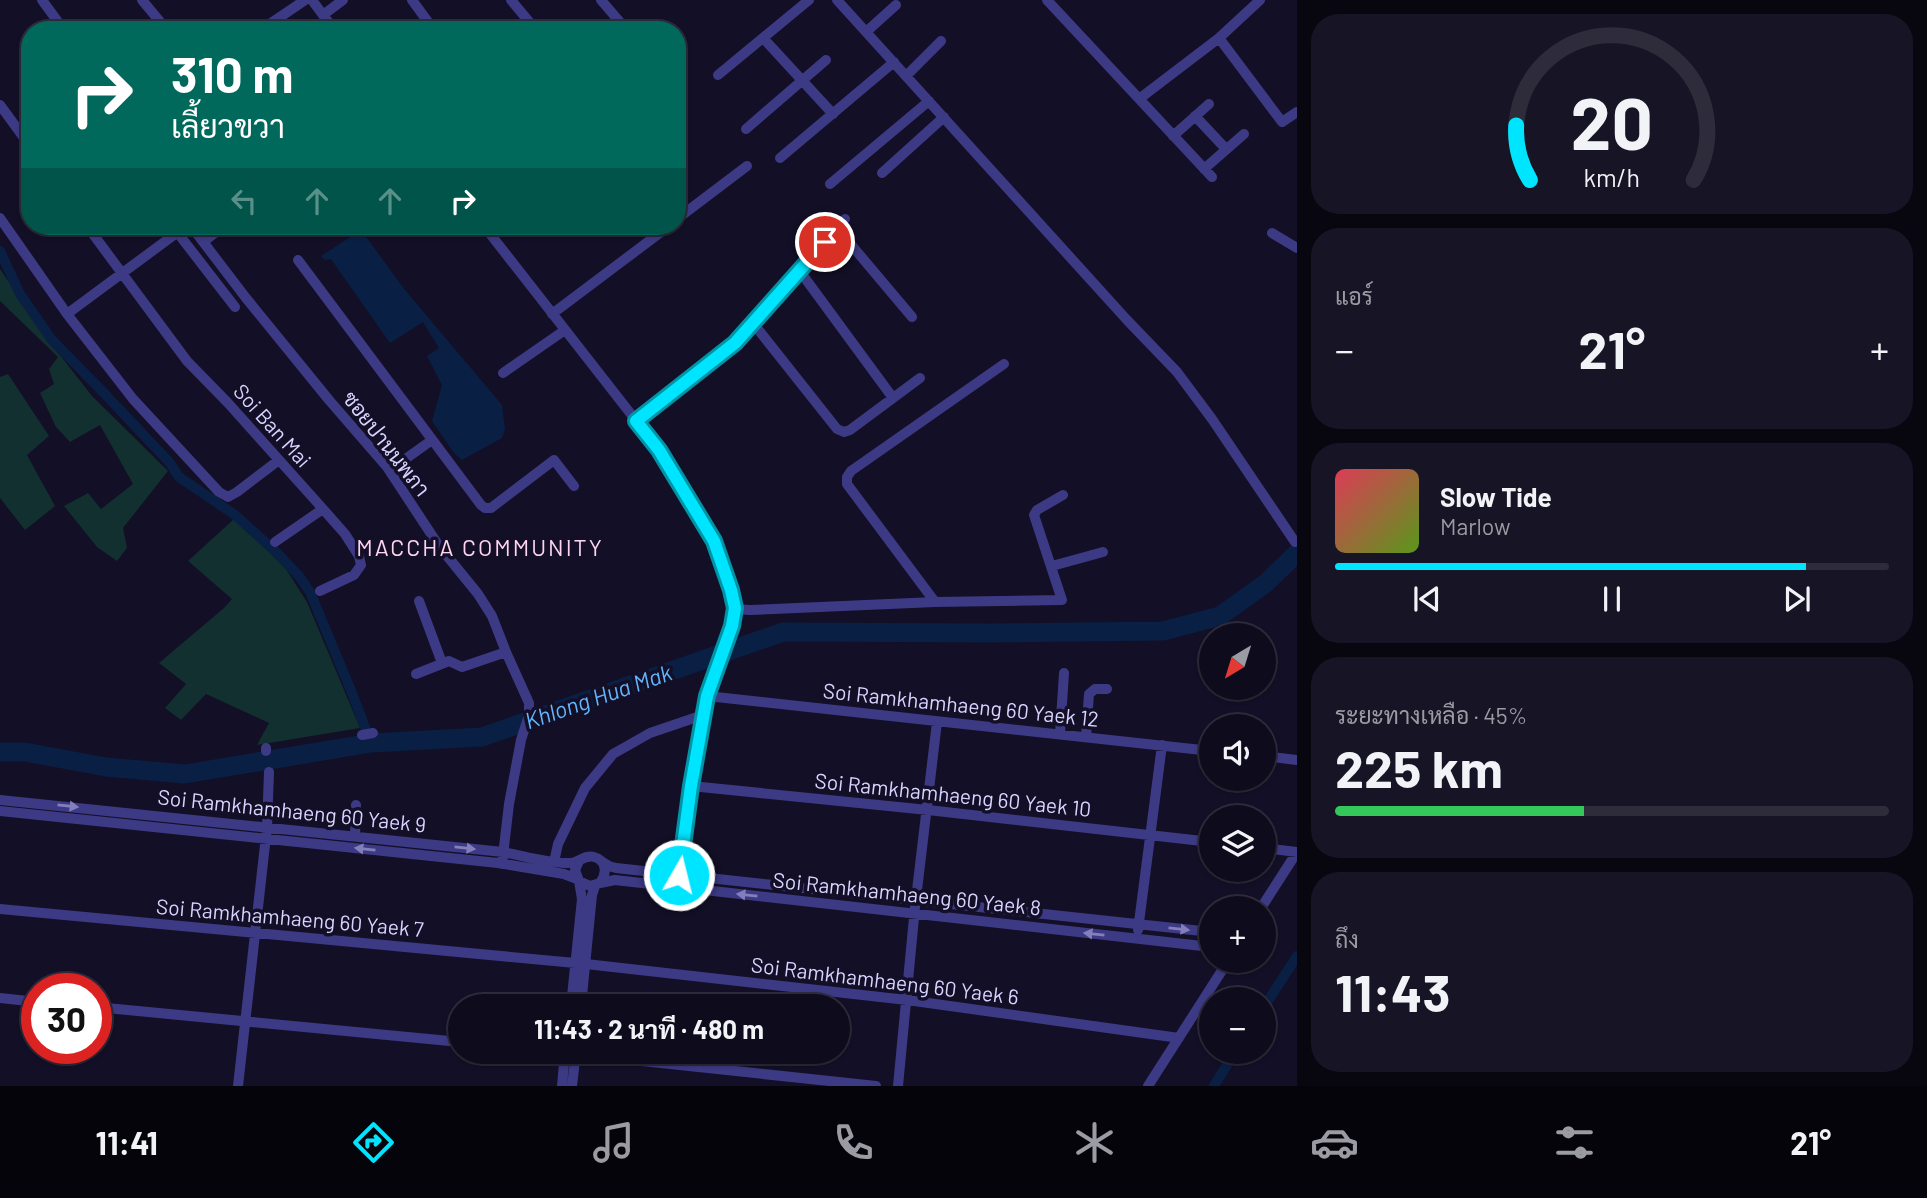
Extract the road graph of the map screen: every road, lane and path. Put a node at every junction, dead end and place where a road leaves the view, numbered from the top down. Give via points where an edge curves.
1 (42, 0) edge
2 (142, 0) edge
3 (305, 0) edge
4 (313, 0) edge
5 (343, 0) edge
6 (511, 0) edge
7 (601, 0) edge
8 (809, 0) edge
9 (837, 0) edge
10 (1047, 0) edge
11 (1260, 0) edge
12 (416, 1) edge
13 (897, 5) dead end
14 (57, 21) edge
15 (160, 21) edge
16 (274, 21) edge
17 (328, 21) edge
18 (330, 21) edge
19 (428, 21) edge
20 (528, 21) edge
21 (619, 21) edge
22 (866, 32) junction
23 (763, 38) junction
24 (1219, 38) junction
25 (941, 41) dead end
26 (825, 60) dead end
27 (894, 62) junction
28 (718, 75) dead end
29 (906, 76) junction
30 (802, 80) junction
31 (1139, 99) junction
32 (929, 101) junction
33 (1209, 104) dead end
34 (0, 105) edge
35 (1297, 112) edge
36 (832, 114) junction
37 (1195, 116) junction
38 (944, 117) junction
39 (746, 129) dead end
40 (21, 134) edge
41 (1244, 134) dead end
42 (1173, 135) junction
43 (1226, 149) junction
44 (780, 158) dead end
45 (747, 166) dead end
46 (882, 173) dead end
47 (830, 184) dead end
48 (686, 212) edge
49 (0, 218) edge
50 (1272, 233) dead end
51 (94, 235) edge
52 (175, 235) edge
53 (189, 235) edge
54 (194, 235) edge
55 (212, 235) edge
56 (491, 235) edge
57 (657, 235) edge
58 (203, 242) junction
59 (1297, 248) edge
60 (298, 260) dead end
61 (800, 270) junction
62 (122, 274) junction
63 (235, 307) dead end
64 (67, 314) junction
65 (552, 314) junction
66 (912, 317) dead end
67 (753, 323) junction
68 (565, 330) junction
69 (1004, 364) dead end
70 (503, 373) dead end
71 (920, 378) dead end
72 (893, 398) junction
73 (636, 421) junction
74 (432, 440) junction
75 (279, 460) junction
76 (390, 470) junction
77 (574, 486) dead end
78 (1063, 495) dead end
79 (323, 509) junction
80 (275, 542) dead end
81 (1295, 542) dead end
82 (1103, 552) dead end
83 (1052, 566) junction
84 (320, 591) dead end
85 (419, 601) dead end
86 (935, 602) junction
87 (735, 608) junction
88 (506, 652) junction
89 (442, 663) junction
90 (1064, 673) dead end
91 (416, 674) dead end
92 (1107, 690) dead end
93 (707, 696) junction
94 (703, 715) junction
95 (937, 722) junction
96 (1060, 734) junction
97 (1086, 737) junction
98 (1162, 745) junction
99 (1199, 750) edge
100 (1276, 758) edge
101 (1297, 760) edge
102 (269, 772) dead end
103 (691, 786) junction
104 (0, 800) edge
105 (356, 805) dead end
106 (928, 810) junction
107 (0, 811) edge
108 (267, 833) junction
109 (1150, 834) junction
110 (355, 836) junction
111 (1199, 840) edge
112 (1276, 849) edge
113 (503, 852) junction
114 (1297, 852) edge
115 (579, 861) junction
116 (601, 861) junction
117 (554, 862) junction
118 (502, 864) junction
119 (1292, 871) edge
120 (578, 880) junction
121 (679, 881) junction
122 (598, 884) junction
123 (792, 887) junction
124 (1271, 896) edge
125 (792, 900) junction
126 (916, 901) junction
127 (0, 909) edge
128 (1029, 913) junction
129 (915, 914) junction
130 (1139, 924) junction
131 (1028, 926) junction
132 (1199, 931) edge
133 (256, 933) junction
134 (1137, 938) junction
135 (1199, 946) edge
136 (581, 964) junction
137 (1220, 973) edge
138 (574, 994) edge
139 (581, 994) edge
140 (0, 998) edge
141 (21, 1000) edge
142 (907, 1000) junction
143 (112, 1009) edge
144 (246, 1022) junction
145 (1179, 1038) junction
146 (448, 1041) edge
147 (567, 1064) edge
148 (571, 1064) edge
149 (672, 1064) edge
150 (238, 1086) edge
151 (562, 1086) edge
152 (572, 1086) edge
153 (876, 1086) edge
154 (898, 1086) edge
155 (1148, 1086) edge

1 - 14 street
2 - 15 street
3 - 16 street
4 - 17 street
5 - 18 street
6 - 20 street
7 - 21 street
8 - 23 street
9 - 22 street
10 - 31 street
11 - 24 street
12 - 19 street
13 - 22 street
22 - 27 street
23 - 28 street
23 - 30 street
24 - 31 street
24 - 35 street via 1282,122
25 - 29 street
26 - 30 street
27 - 29 street
27 - 36 street
29 - 32 street
30 - 36 street
30 - 39 street
31 - 42 street
32 - 38 street
32 - 47 street
33 - 37 street
34 - 40 street
36 - 44 street
37 - 42 street
37 - 43 street
38 - 46 street
38 - 81 street via 1177,372
41 - 43 street
42 - 43 street via 1208,173
45 - 48 street
49 - 64 street
50 - 59 street
51 - 62 street, Soi Ban Mai
52 - 62 street
53 - 63 street
54 - 58 street, ซอยปานนพภา
55 - 58 street
56 - 65 street
57 - 65 street
58 - 76 street, ซอยปานนพภา
60 - 74 street
61 - 66 street via 841,223
61 - 67 street
61 - 72 street
62 - 64 street
62 - 75 street, Soi Ban Mai via 187,361
64 - 75 street via 133,399 219,492 228,497
65 - 68 street
67 - 72 street via 837,429 850,430
67 - 73 street via 735,343
68 - 70 street
68 - 73 street
69 - 86 street via 847,477 847,484
71 - 72 street
73 - 87 street via 714,541
74 - 76 street
74 - 77 street via 485,508 554,460
75 - 79 street, Soi Ban Mai
76 - 88 street, ซอยปานนพภา via 439,546 478,594
78 - 83 street via 1034,515
79 - 80 street
79 - 84 street, Soi Ban Mai via 345,534 361,565 354,575
82 - 83 street
83 - 86 street via 1062,600
85 - 89 street
86 - 87 street
87 - 93 street
88 - 89 street via 462,667
88 - 113 street, ซอยปานนพภา via 529,703
89 - 91 street
90 - 96 street
92 - 97 street via 1095,689 1089,694
93 - 94 street
93 - 95 street, Soi Ramkhamhaeng 60 Yaek 12
94 - 103 street
94 - 117 street via 650,733 613,754 585,788
95 - 96 street, Soi Ramkhamhaeng 60 Yaek 12
95 - 106 street
96 - 97 street, Soi Ramkhamhaeng 60 Yaek 12
97 - 98 street, Soi Ramkhamhaeng 60 Yaek 12
98 - 99 street, Soi Ramkhamhaeng 60 Yaek 12
98 - 109 street
100 - 101 street
102 - 108 street
103 - 106 street, Soi Ramkhamhaeng 60 Yaek 10
103 - 121 street
104 -> 108 street, Soi Ramkhamhaeng 60 Yaek 9
105 - 110 street
106 - 109 street, Soi Ramkhamhaeng 60 Yaek 10
106 - 126 street
107 - 108 street, Soi Ramkhamhaeng 60 Yaek 9
108 - 110 street, Soi Ramkhamhaeng 60 Yaek 9
118 -> 108 street, Soi Ramkhamhaeng 60 Yaek 9
108 - 133 street
109 - 111 street, Soi Ramkhamhaeng 60 Yaek 10
109 - 130 street
110 -> 113 street, Soi Ramkhamhaeng 60 Yaek 9
112 - 114 street
113 - 117 street, Soi Ramkhamhaeng 60 Yaek 9
113 - 118 street, ซอยปานนพภา
114 - 119 street
115 - 116 street via 593,856
115 - 117 street, Soi Ramkhamhaeng 60 Yaek 9
115 - 120 street via 575,870
116 - 121 street, Soi Ramkhamhaeng 60 Yaek 8
116 - 122 street via 605,874
118 - 120 street, Soi Ramkhamhaeng 60 Yaek 9
119 - 124 street
120 - 122 street via 585,886
120 - 136 street
121 - 122 street, Soi Ramkhamhaeng 60 Yaek 8
121 - 123 street, Soi Ramkhamhaeng 60 Yaek 8
125 -> 121 street, Soi Ramkhamhaeng 60 Yaek 8
122 - 136 street via 592,895
123 - 125 street
123 - 126 street, Soi Ramkhamhaeng 60 Yaek 8
125 - 129 street, Soi Ramkhamhaeng 60 Yaek 8
126 - 128 street, Soi Ramkhamhaeng 60 Yaek 8
126 - 129 street
127 - 133 street, Soi Ramkhamhaeng 60 Yaek 7
128 - 130 street, Soi Ramkhamhaeng 60 Yaek 8
128 - 131 street
129 - 131 street, Soi Ramkhamhaeng 60 Yaek 8
129 - 142 street
130 -> 132 street, Soi Ramkhamhaeng 60 Yaek 8
130 - 134 street
134 -> 131 street, Soi Ramkhamhaeng 60 Yaek 8
133 - 136 street, Soi Ramkhamhaeng 60 Yaek 7
133 - 144 street
134 - 135 street, Soi Ramkhamhaeng 60 Yaek 8
136 - 138 street
136 - 139 street
136 - 142 street, Soi Ramkhamhaeng 60 Yaek 6
137 - 145 street
140 - 141 street
142 - 145 street, Soi Ramkhamhaeng 60 Yaek 6
142 - 154 street
143 - 144 street
144 - 146 street
144 - 150 street
145 - 155 street
147 - 151 street
148 - 152 street
149 - 153 street

